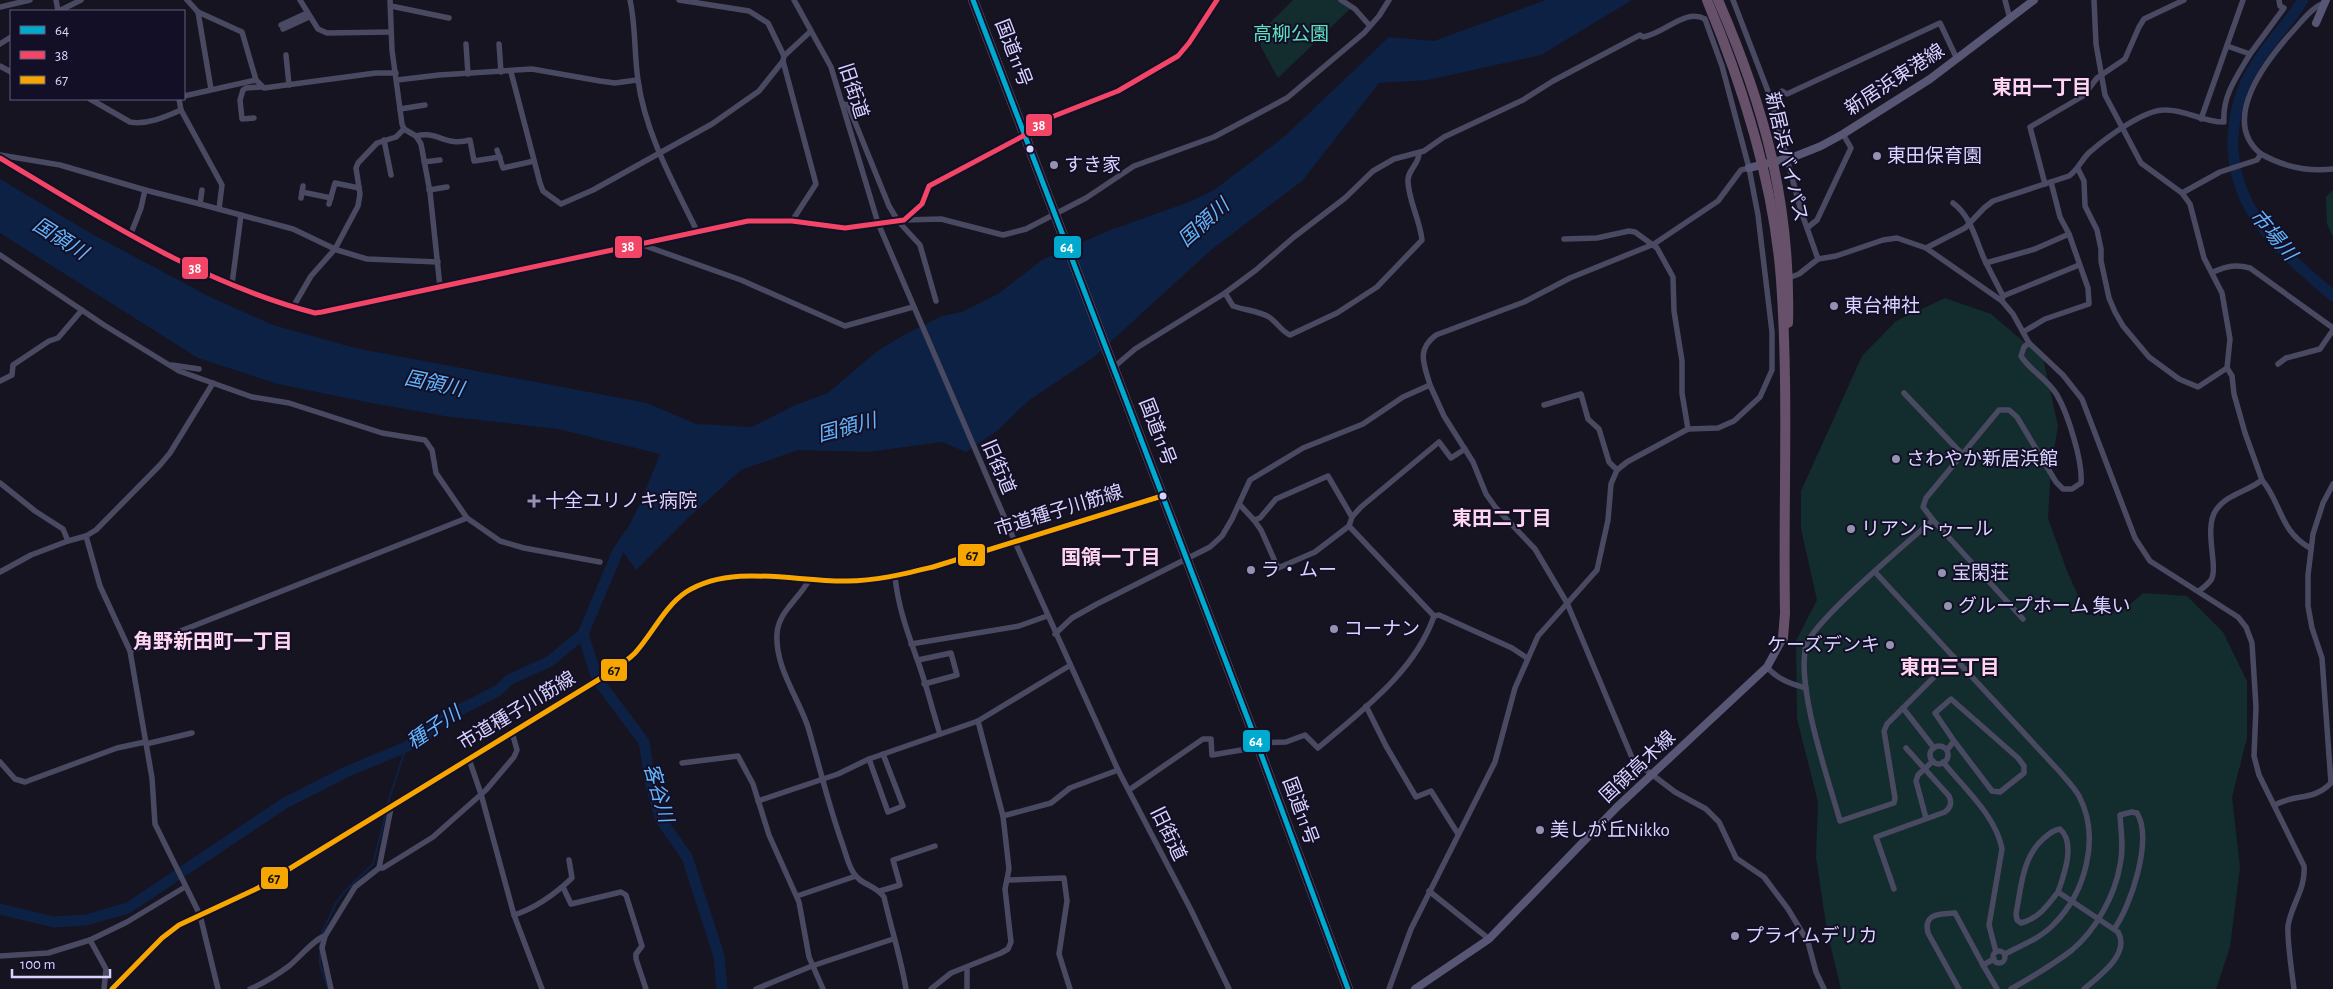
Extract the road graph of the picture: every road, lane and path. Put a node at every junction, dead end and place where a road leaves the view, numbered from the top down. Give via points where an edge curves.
1 (30, 0) edge
2 (81, 0) edge
3 (187, 0) edge
4 (300, 0) edge
5 (630, 0) edge
6 (679, 0) edge
7 (794, 0) edge
8 (974, 0) edge
9 (1217, 0) edge
10 (1341, 0) edge
11 (1389, 0) edge
12 (1707, 0) edge
13 (1718, 0) edge
14 (1733, 0) edge
15 (2005, 0) edge
16 (2034, 0) edge
17 (2094, 0) edge
18 (2184, 0) edge
19 (2243, 0) edge
20 (2279, 0) edge
21 (2326, 1) edge
22 (391, 3) edge
23 (0, 7) edge
24 (61, 10) edge
25 (198, 12) junction
26 (308, 15) junction
27 (449, 18) dead end
28 (2010, 18) junction
29 (2316, 23) dead end
30 (1370, 26) junction
31 (282, 27) dead end
32 (811, 31) junction
33 (391, 32) junction
34 (466, 44) dead end
35 (499, 44) dead end
36 (2227, 46) junction
37 (2250, 54) junction
38 (286, 55) dead end
39 (783, 58) junction
40 (1957, 59) junction
41 (501, 72) junction
42 (511, 72) junction
43 (396, 73) junction
44 (468, 74) junction
45 (2101, 76) junction
46 (256, 80) junction
47 (397, 80) junction
48 (638, 80) junction
49 (289, 85) junction
50 (261, 87) junction
51 (211, 89) junction
52 (185, 96) edge
53 (1771, 99) junction
54 (92, 100) edge
55 (179, 100) edge
56 (843, 104) junction
57 (425, 105) dead end
58 (400, 109) junction
59 (181, 110) junction
60 (254, 118) dead end
61 (2201, 119) junction
62 (404, 129) junction
63 (2124, 129) junction
64 (1842, 134) junction
65 (1025, 135) junction
66 (416, 136) junction
67 (384, 140) junction
68 (497, 150) dead end
69 (659, 153) junction
70 (1419, 153) junction
71 (2261, 154) junction
72 (0, 156) edge
73 (500, 157) junction
74 (1786, 159) junction
75 (440, 160) dead end
76 (534, 161) junction
77 (424, 162) junction
78 (1773, 162) junction
79 (1762, 165) junction
80 (1749, 168) junction
81 (2078, 169) junction
82 (2333, 169) edge
83 (391, 175) dead end
84 (2048, 183) junction
85 (447, 186) dead end
86 (359, 188) junction
87 (144, 190) junction
88 (202, 190) dead end
89 (429, 190) junction
90 (302, 192) dead end
91 (2182, 193) junction
92 (1953, 203) dead end
93 (200, 204) junction
94 (220, 209) junction
95 (241, 214) junction
96 (1057, 218) junction
97 (901, 220) junction
98 (792, 221) junction
99 (878, 223) junction
100 (1970, 223) junction
101 (1807, 228) junction
102 (697, 231) junction
103 (2069, 234) junction
104 (130, 236) junction
105 (1564, 239) dead end
106 (640, 244) junction
107 (1654, 244) junction
108 (1926, 248) junction
109 (335, 249) junction
110 (0, 256) edge
111 (1818, 259) junction
112 (438, 262) junction
113 (1986, 263) junction
114 (2079, 265) junction
115 (2213, 272) junction
116 (1785, 279) junction
117 (232, 284) junction
118 (440, 287) junction
119 (1225, 293) junction
120 (2002, 299) junction
121 (936, 301) dead end
122 (293, 307) junction
123 (914, 309) junction
124 (82, 310) junction
125 (2333, 329) edge
126 (2023, 332) junction
127 (2029, 343) junction
128 (1112, 364) junction
129 (2278, 364) dead end
130 (172, 365) junction
131 (2227, 368) junction
132 (199, 369) dead end
133 (0, 381) edge
134 (213, 383) junction
135 (1430, 385) junction
136 (1904, 393) dead end
137 (1544, 405) dead end
138 (1688, 429) junction
139 (1465, 449) junction
140 (1962, 454) junction
141 (1617, 470) junction
142 (2262, 480) junction
143 (0, 484) edge
144 (2333, 484) edge
145 (1162, 496) junction
146 (1240, 505) junction
147 (1352, 517) junction
148 (467, 518) junction
149 (1254, 520) junction
150 (1932, 520) junction
151 (1349, 526) junction
152 (86, 536) junction
153 (68, 541) junction
154 (1015, 542) junction
155 (2310, 548) junction
156 (1186, 558) junction
157 (600, 562) dead end
158 (0, 572) edge
159 (1875, 572) junction
160 (895, 577) junction
161 (809, 580) junction
162 (2200, 591) junction
163 (1567, 603) junction
164 (1047, 616) junction
165 (1434, 616) junction
166 (2023, 619) dead end
167 (1055, 634) junction
168 (1783, 638) joint
169 (911, 644) junction
170 (130, 652) junction
171 (1954, 657) junction
172 (1527, 658) junction
173 (918, 660) junction
174 (1069, 666) junction
175 (1767, 667) junction
176 (924, 684) junction
177 (1806, 688) junction
178 (1366, 706) junction
179 (1903, 708) junction
180 (978, 720) junction
181 (512, 732) junction
182 (192, 733) dead end
183 (940, 734) junction
184 (1954, 741) junction
185 (145, 742) junction
186 (1257, 743) junction
187 (1906, 748) dead end
188 (1934, 748) junction
189 (1947, 750) junction
190 (883, 754) junction
191 (469, 759) junction
192 (869, 759) junction
193 (1933, 761) junction
194 (0, 762) edge
195 (1944, 762) junction
196 (682, 763) dead end
197 (1925, 768) junction
198 (1118, 770) junction
199 (1653, 775) junction
200 (822, 779) junction
201 (1129, 790) junction
202 (481, 794) junction
203 (758, 801) junction
204 (2275, 804) junction
205 (390, 808) junction
206 (1003, 816) junction
207 (1926, 818) junction
208 (1458, 834) junction
209 (935, 846) dead end
210 (569, 860) dead end
211 (379, 868) junction
212 (856, 876) junction
213 (1008, 880) junction
214 (185, 886) junction
215 (562, 887) junction
216 (1894, 889) dead end
217 (880, 891) junction
218 (1429, 891) junction
219 (2058, 892) junction
220 (797, 896) junction
221 (2073, 902) junction
222 (200, 915) junction
223 (514, 915) junction
224 (2098, 918) junction
225 (2114, 929) junction
226 (322, 937) junction
227 (893, 939) junction
228 (1489, 939) junction
229 (90, 940) junction
230 (1996, 952) junction
231 (2005, 954) junction
232 (0, 956) edge
233 (1994, 959) junction
234 (1983, 965) junction
235 (812, 966) junction
236 (967, 968) junction
237 (104, 989) edge
238 (112, 989) edge
239 (218, 989) edge
240 (250, 989) edge
241 (331, 989) edge
242 (542, 989) edge
243 (646, 989) edge
244 (756, 989) edge
245 (823, 989) edge
246 (906, 989) edge
247 (931, 989) edge
248 (967, 989) edge
249 (1070, 989) edge
250 (1228, 989) edge
251 (1348, 989) edge
252 (1389, 989) edge
253 (1415, 989) edge
254 (1824, 989) edge
255 (1959, 989) edge
256 (1997, 989) edge
257 (2011, 989) edge
258 (2084, 989) edge
259 (2294, 989) edge

1 - 23 street
2 - 24 street
3 - 25 street
4 - 26 street
5 - 48 street
6 - 39 street via 749,11 768,23
7 - 32 street, 旧街道
8 - 65 highway, 国道11号
9 - 65 street via 1178,56 1118,91 1049,118
10 - 30 street via 1356,9
11 - 30 street
12 - 79 highway, 新居浜バイパス via 1733,64
13 - 78 highway, 新居浜バイパス via 1746,69
14 - 53 street
15 - 28 street
16 - 28 street, 新居浜東港線
17 - 45 street
18 - 45 street via 2144,19 2125,59
19 - 36 street
20 - 37 street via 2284,8
21 - 29 street
21 - 71 street via 2310,12 2276,50 2248,98 2247,133
22 - 27 street
22 - 33 street
25 - 46 street via 240,29
25 - 51 street
26 - 31 street
26 - 33 street via 318,29 327,33
28 - 40 street, 新居浜東港線
30 - 96 street via 1287,98 1214,137 1134,166
32 - 39 street
32 - 56 street, 旧街道 via 831,67
33 - 43 street
34 - 44 street
35 - 41 street
36 - 37 street
36 - 61 street
37 - 61 street via 2229,90 2223,111 2224,122
38 - 49 street
39 - 69 street via 759,91 712,124
39 - 98 street via 816,184
40 - 53 street via 1940,23 1787,94 1782,91
40 - 64 street, 新居浜東港線
41 - 42 street
41 - 44 street
42 - 48 street via 542,70 600,81
42 - 76 street
43 - 47 street
43 - 49 street via 376,72
44 - 47 street
45 - 63 street via 2105,95
45 - 84 street via 2083,96 2030,127
46 - 50 street
46 - 51 street
47 - 58 street
48 - 69 street
49 - 50 street
50 - 60 street via 243,90 242,119
51 - 52 street
53 - 74 street
54 - 59 street via 135,123
55 - 59 street
56 - 97 street via 848,105 888,206
56 - 99 street, 旧街道
57 - 58 street
58 - 62 street
59 - 94 street via 222,185
61 - 63 street via 2180,111 2162,110 2139,118
62 - 66 street
62 - 67 street via 396,137
63 - 81 street via 2092,151
63 - 91 street via 2142,162
64 - 74 street, 新居浜東港線 via 1822,146
64 - 101 street via 1851,148 1817,220
65 - 96 highway, 国道11号
65 - 97 street via 929,186 922,204
66 - 73 street via 432,134 452,143 470,140 474,161
66 - 77 street
67 - 83 street
67 - 86 street via 358,163
68 - 73 street
69 - 76 street via 561,204 543,191
69 - 102 street
70 - 80 street via 1444,137 1523,100 1632,38 1651,36 1686,17 1698,15 1705,19 1722,66
70 - 119 street via 1394,159 1373,171 1345,198
70 - 119 street via 1407,179 1422,240 1377,287 1337,313 1290,335 1281,331 1272,319 1233,306
71 - 82 street via 2280,164 2305,170
71 - 91 street via 2257,160 2228,169
72 - 87 street via 60,165
72 - 104 street
73 - 76 street via 503,168
74 - 78 street, 新居浜東港線
74 - 101 street
75 - 77 street
77 - 89 street
78 - 79 street, 新居浜東港線
78 - 116 highway, 新居浜バイパス via 1782,197
79 - 80 street, 新居浜東港線
79 - 116 highway, 新居浜バイパス
80 - 107 street via 1741,170 1718,201
80 - 138 street via 1772,332 1772,370 1760,397 1734,421 1718,428
81 - 84 street via 2069,176
81 - 131 street via 2084,181 2085,206 2100,241 2109,298 2123,326 2149,357 2179,379 2198,387
84 - 100 street via 1993,202
84 - 103 street
85 - 89 street
86 - 90 street via 335,183 330,201
86 - 109 street via 358,206
87 - 93 street
87 - 104 street
88 - 93 street
89 - 112 street
91 - 115 street via 2190,204 2204,258
92 - 100 street
93 - 94 street
94 - 95 street
95 - 109 street via 293,229
95 - 117 street
96 - 97 street via 1003,235 941,219
96 - 128 highway, 国道11号
97 - 99 street
97 - 121 street via 920,245
98 - 99 street via 845,228
98 - 102 street via 748,221
99 - 123 street, 旧街道
100 - 108 street
100 - 113 street
101 - 111 street
102 - 106 street
103 - 113 street via 2035,249
103 - 114 street
104 - 117 street
105 - 107 street via 1598,238 1629,231
106 - 118 street
106 - 123 street via 741,280 845,326
107 - 135 street via 1570,278 1524,302 1436,335 1426,343 1423,352
107 - 138 street via 1673,277
108 - 111 street via 1896,238
108 - 120 street
109 - 112 street via 367,259
109 - 122 street via 311,276
110 - 124 street
111 - 116 street
112 - 118 street
113 - 120 street
114 - 120 street
114 - 126 street via 2088,288 2089,304
115 - 125 street via 2228,266 2250,268
115 - 131 street via 2227,315 2230,339
116 - 168 highway, 新居浜バイパス
117 - 122 street
118 - 122 street via 315,313
119 - 128 street
120 - 126 street
123 - 154 street, 旧街道
124 - 130 street
124 - 133 street via 58,338 14,365 12,375
125 - 129 street via 2320,349 2286,358
126 - 127 street
127 - 140 street via 2021,356 2057,395 2082,472 2081,483 2072,489 2063,489 2056,482 2017,417 2009,410 1999,410 1993,415
127 - 162 street via 2082,398 2134,538 2150,561
128 - 145 highway, 国道11号
130 - 132 street
130 - 134 street via 179,371
131 - 142 street
134 - 148 street via 382,433 425,440 432,450 436,473
134 - 152 street via 170,453 118,510
135 - 139 street via 1444,416
135 - 146 street via 1404,396 1362,424 1304,448 1267,468 1247,485
136 - 140 street
137 - 141 street via 1581,394 1588,419 1599,428 1609,462
138 - 141 street
139 - 147 street via 1451,458 1439,442
139 - 163 street via 1486,494 1535,549
140 - 150 street via 1926,498 1923,506
141 - 163 street via 1611,484 1598,570
142 - 155 street via 2271,491 2293,536
142 - 162 street via 2234,494 2215,512 2211,550 2213,574
143 - 153 street via 63,529
144 - 155 street via 2323,503
145 - 154 street, 市道種子川筋線
145 - 156 highway, 国道11号
146 - 149 street
146 - 156 street via 1222,536 1210,547
147 - 149 street via 1328,476 1276,499 1260,518
147 - 151 street
148 - 157 street via 500,541
148 - 170 street
149 - 151 street via 1278,568 1315,552
150 - 159 street
150 - 166 street
151 - 165 street
152 - 153 street
152 - 170 street via 100,586
153 - 158 street via 31,555
154 - 160 street, 市道種子川筋線
154 - 164 street, 旧街道
155 - 204 street via 2308,606 2322,658 2331,783 2321,794
156 - 167 street via 1072,618
156 - 186 highway, 国道11号
159 - 171 street
159 - 177 street via 1811,635 1806,646
160 - 161 street, 市道種子川筋線
160 - 169 street via 898,602
161 - 181 street, 市道種子川筋線 via 745,576 703,583 669,606 634,654 611,672
161 - 200 street via 782,615 777,648 807,726
162 - 204 street via 2238,617 2252,643 2256,707 2254,756 2259,775
163 - 172 street via 1538,636
163 - 199 street via 1628,752 1633,760
164 - 167 street, 旧街道
164 - 169 street via 1019,626
165 - 172 street via 1512,648
165 - 178 street via 1416,653
167 - 174 street, 旧街道
168 - 175 street, 国領高木線
169 - 173 street
170 - 185 street
171 - 179 street
171 - 221 street via 2079,796 2089,844 2086,869
172 - 208 street via 1508,709 1502,745
173 - 176 street
173 - 176 street via 952,653 958,675
174 - 180 street
174 - 198 street, 旧街道
175 - 177 street via 1773,674
175 - 199 street, 国領高木線
176 - 183 street
177 - 179 street via 1840,821 1894,803 1884,731 1886,724
178 - 186 street via 1318,748 1305,735 1286,742
178 - 208 street via 1416,797 1431,791
179 - 188 street
180 - 183 street
180 - 206 street
181 - 191 street, 市道種子川筋線
181 - 202 street via 517,750 514,757
182 - 185 street
183 - 190 street
184 - 184 street via 1935,712 1951,699 2018,758 2024,766 2024,773 2000,792 1992,791
184 - 189 street
185 - 194 street via 117,748 25,782 16,779
185 - 214 street via 152,778 155,824
186 - 201 street via 1253,748 1212,754 1211,739 1203,739
186 - 251 highway, 国道11号
187 - 197 street
188 - 189 street via 1942,746
188 - 193 street via 1931,753
189 - 195 street
190 - 192 street
190 - 192 street via 903,806 888,812
191 - 202 street
191 - 205 street, 市道種子川筋線
192 - 200 street via 852,769
193 - 195 street
193 - 197 street
195 - 230 street via 1995,825 2000,839 2002,849 1989,926
196 - 203 street via 738,756
197 - 207 street via 1916,781
197 - 207 street via 1951,801 1945,812
198 - 201 street, 旧街道
198 - 206 street via 1070,788 1051,804
199 - 228 street, 国領高木線 via 1617,807
199 - 254 street via 1675,792 1706,808 1719,822 1736,858 1764,877 1776,892 1808,942
200 - 203 street
200 - 212 street
201 - 250 street, 旧街道
202 - 211 street via 433,837
202 - 223 street
203 - 220 street
204 - 259 street via 2304,866 2301,893 2289,924
205 - 211 street
205 - 222 street, 市道種子川筋線 via 258,888
206 - 213 street
207 - 216 street via 1876,837
208 - 218 street
209 - 217 street via 893,860 900,885
210 - 215 street via 572,878
211 - 226 street via 355,887
212 - 217 street
212 - 220 street
213 - 236 street via 1005,896 1011,930 1008,949
213 - 249 street via 1064,878 1067,901 1059,954
214 - 222 street
214 - 229 street via 127,922
215 - 223 street via 533,908
215 - 243 street via 571,904 621,892 626,895 642,946 636,959
217 - 227 street
218 - 228 street
218 - 252 street
219 - 219 street via 2035,916 2021,922 2017,920 2028,858 2038,844 2060,829 2066,840 2067,856
219 - 221 street
220 - 235 street
221 - 224 street
221 - 231 street via 2054,925
222 - 238 street, 市道種子川筋線 via 162,938
222 - 239 street
223 - 242 street
224 - 225 street
224 - 225 street via 2112,891 2120,864 2120,815 2137,813 2141,820 2141,859 2129,902
224 - 257 street via 2073,948
225 - 258 street via 2120,936 2118,956
226 - 240 street via 286,968
226 - 241 street
227 - 235 street
227 - 246 street via 902,962
228 - 253 street, 国領高木線
229 - 232 street via 48,953
229 - 237 street via 106,969
230 - 231 street
230 - 233 street
231 - 233 street via 2001,963
233 - 234 street
234 - 255 street via 1955,914 1930,917 1926,926 1928,934
234 - 256 street
235 - 244 street
235 - 245 street
236 - 247 street via 951,973
236 - 248 street

